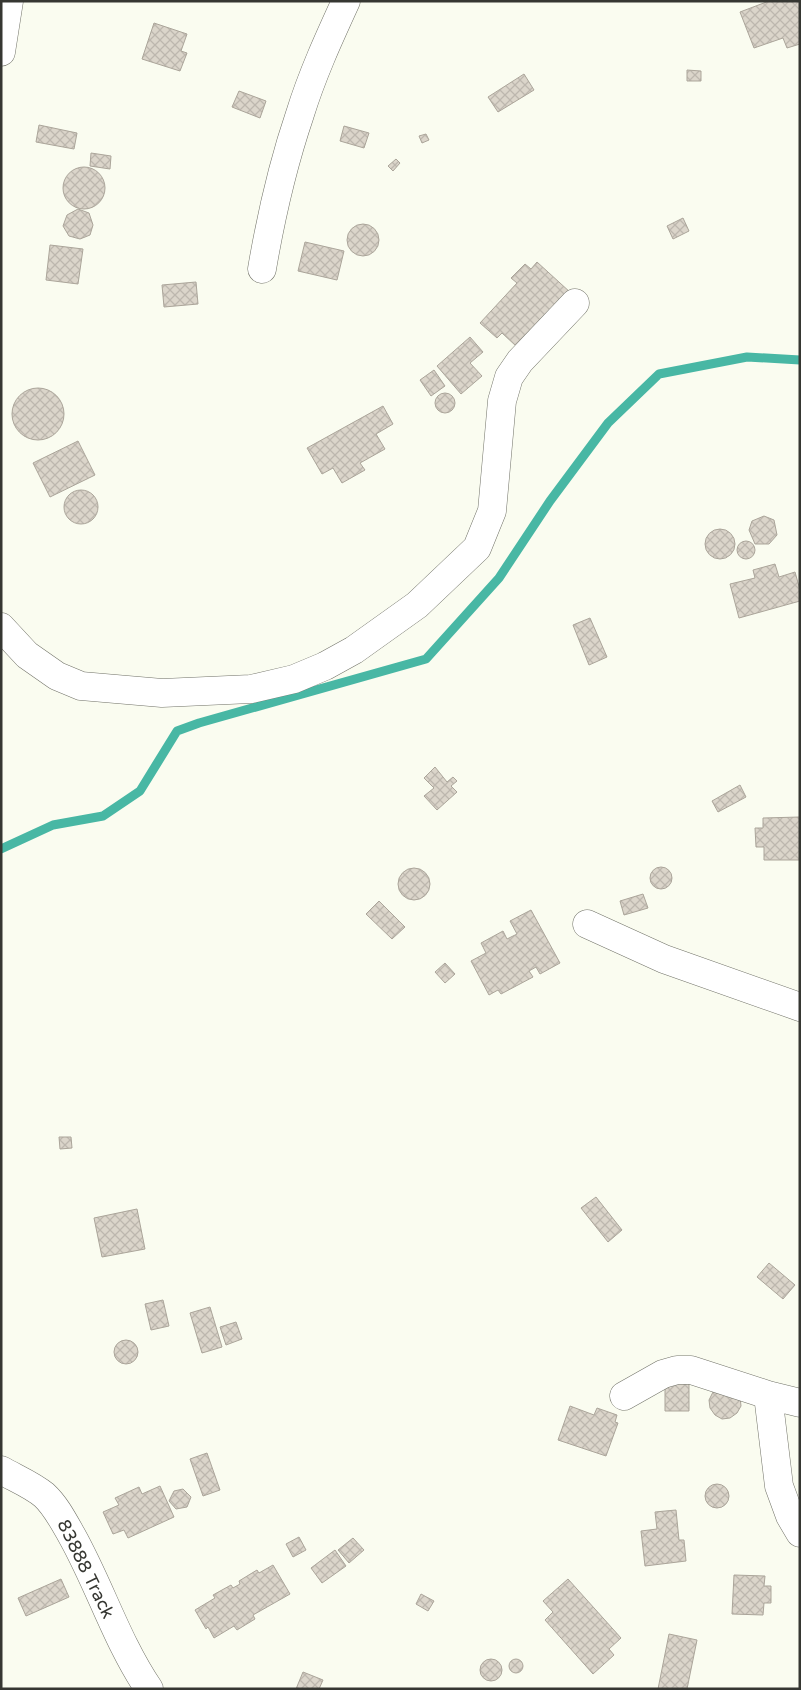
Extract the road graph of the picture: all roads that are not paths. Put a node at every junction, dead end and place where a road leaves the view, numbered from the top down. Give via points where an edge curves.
1 (9, 1) edge
2 (346, 1) edge
3 (1, 52) edge
4 (262, 269) dead end
5 (575, 303) dead end
6 (1, 627) edge
7 (587, 924) dead end
8 (800, 1007) edge
9 (768, 1395) junction
10 (624, 1396) dead end
11 (800, 1403) edge
12 (1, 1470) edge
13 (800, 1533) edge
14 (149, 1689) edge

1 - 3 street
2 - 4 street via 300,113 273,208
5 - 6 street via 509,377 502,400 492,511 477,548 417,605 354,650 294,679 251,689 162,693 81,686 57,676 27,655
7 - 8 street via 664,959
9 - 10 street via 691,1370 677,1370 663,1374
9 - 11 street
9 - 13 street via 779,1486
12 - 14 street, 83888 Track via 44,1495 57,1511

